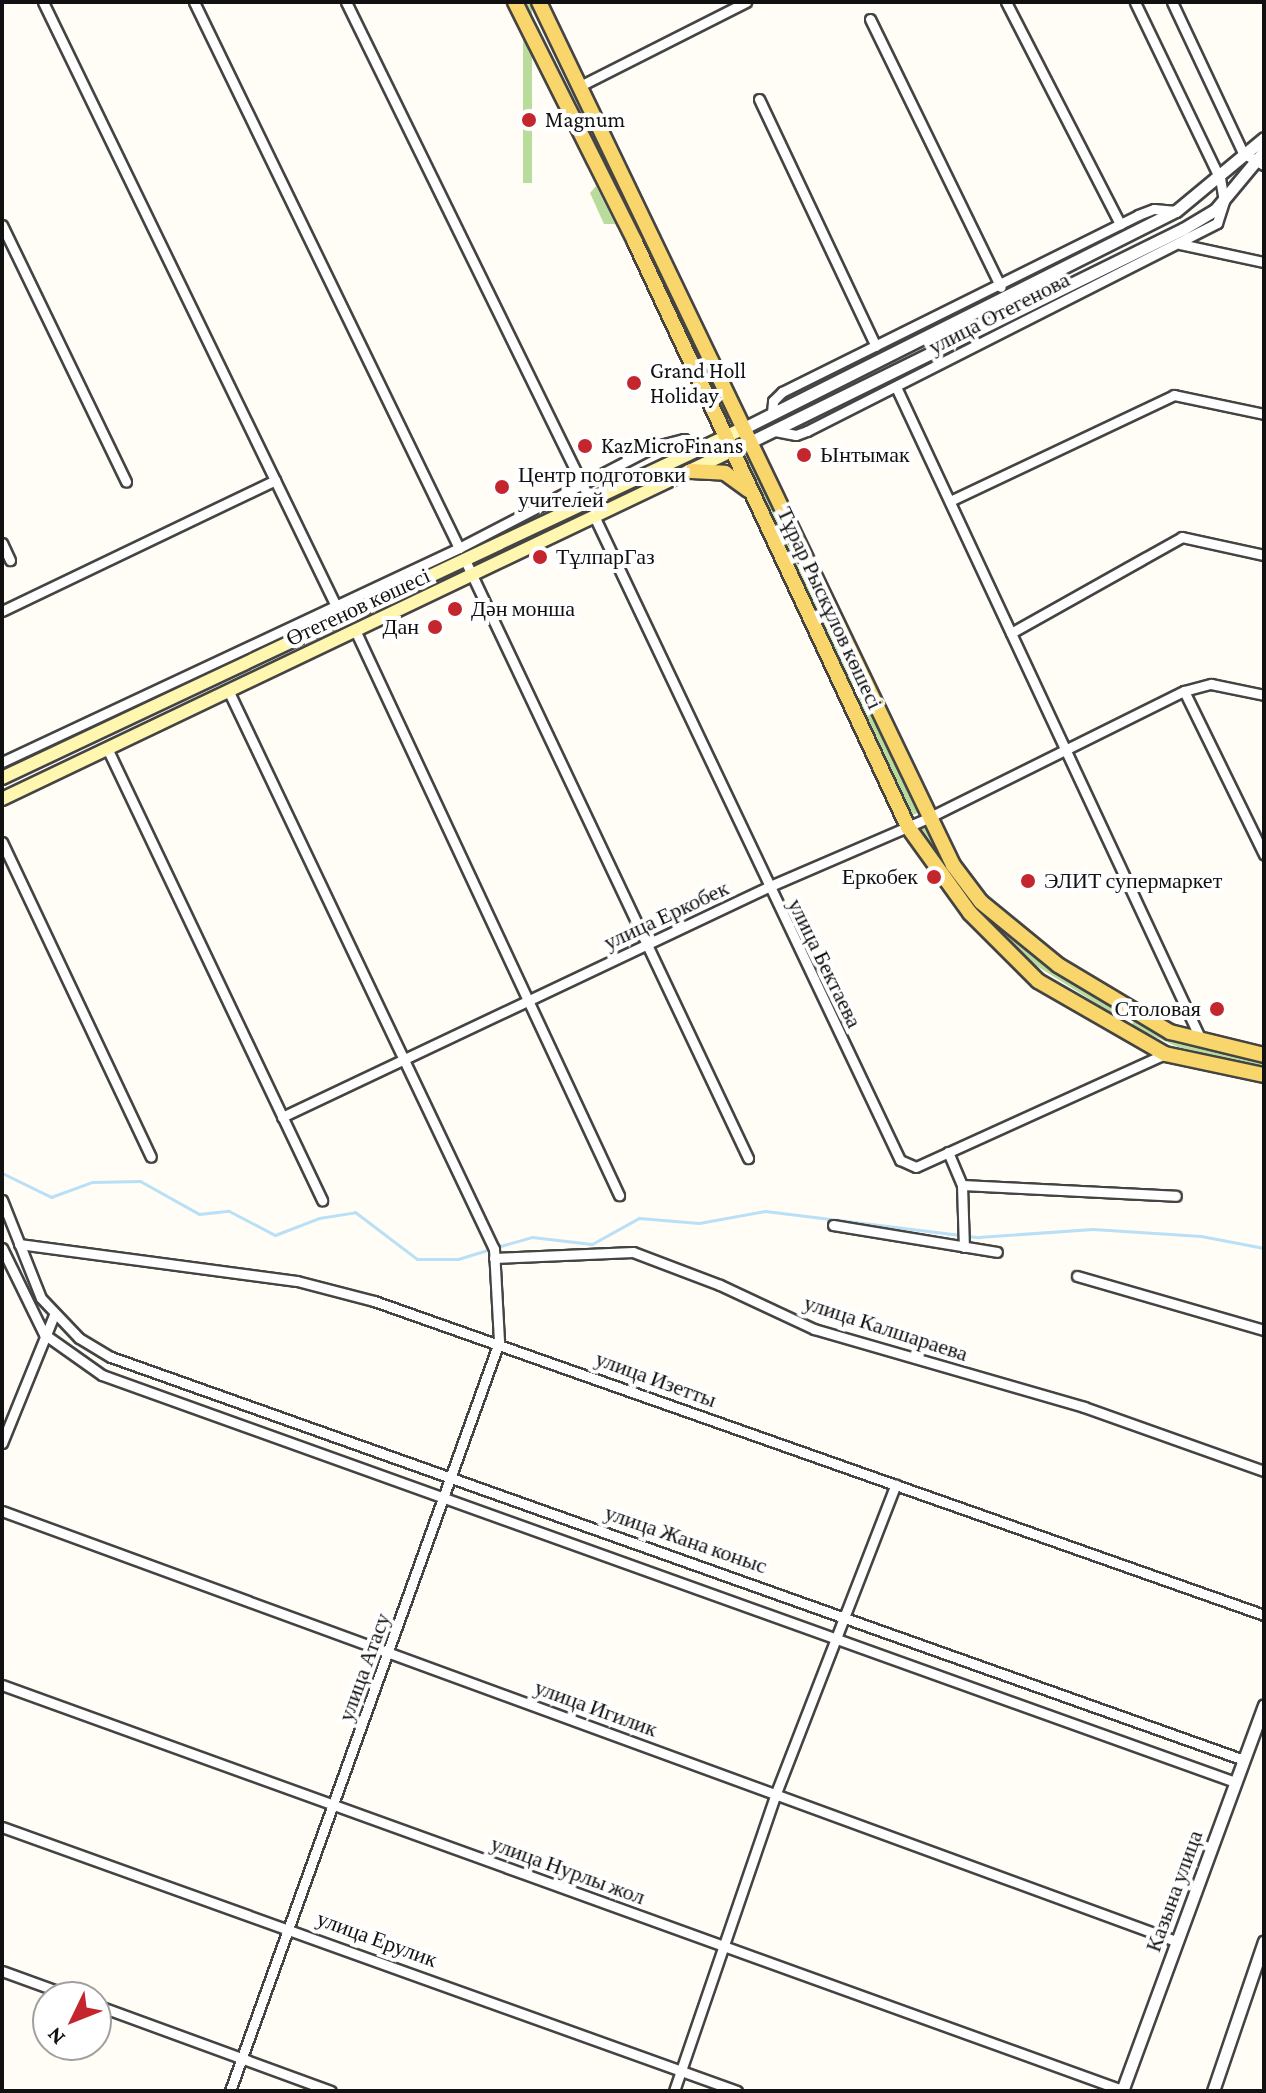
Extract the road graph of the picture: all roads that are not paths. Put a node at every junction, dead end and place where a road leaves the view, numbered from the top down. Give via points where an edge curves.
1 (43, 2) edge
2 (194, 2) edge
3 (346, 2) edge
4 (515, 2) edge
5 (539, 2) edge
6 (746, 2) edge
7 (1006, 2) edge
8 (1135, 2) edge
9 (1172, 2) edge
10 (870, 19) dead end
11 (580, 86) junction
12 (759, 99) dead end
13 (1264, 138) edge
14 (1264, 151) edge
15 (1243, 153) junction
16 (1261, 164) edge
17 (618, 167) junction
18 (602, 176) junction
19 (1220, 179) junction
20 (1224, 201) junction
21 (1176, 211) junction
22 (1120, 224) junction
23 (2, 225) edge
24 (651, 234) junction
25 (635, 242) junction
26 (1180, 244) junction
27 (1264, 262) edge
28 (1001, 287) junction
29 (876, 346) junction
30 (896, 387) junction
31 (772, 413) junction
32 (1264, 414) edge
33 (744, 428) junction
34 (775, 431) junction
35 (750, 442) junction
36 (728, 444) junction
37 (694, 452) junction
38 (691, 471) junction
39 (275, 480) junction
40 (126, 482) dead end
41 (581, 487) junction
42 (752, 494) junction
43 (950, 501) junction
44 (591, 502) junction
45 (595, 518) junction
46 (2, 543) edge
47 (462, 553) junction
48 (1264, 555) edge
49 (10, 560) dead end
50 (472, 576) junction
51 (335, 604) junction
52 (2, 611) edge
53 (341, 616) junction
54 (323, 625) junction
55 (355, 630) junction
56 (1011, 633) junction
57 (332, 641) junction
58 (867, 688) junction
59 (1184, 691) junction
60 (229, 692) junction
61 (1264, 695) edge
62 (848, 698) junction
63 (107, 748) junction
64 (1068, 750) junction
65 (2, 762) edge
66 (2, 778) edge
67 (2, 799) edge
68 (928, 818) junction
69 (908, 827) junction
70 (2, 842) edge
71 (1264, 854) edge
72 (768, 887) junction
73 (646, 945) junction
74 (526, 1001) junction
75 (1133, 1010) junction
76 (1122, 1029) junction
77 (1202, 1042) junction
78 (1165, 1054) junction
79 (1264, 1055) edge
80 (403, 1060) junction
81 (1264, 1075) edge
82 (282, 1117) junction
83 (948, 1152) junction
84 (151, 1157) dead end
85 (748, 1158) dead end
86 (962, 1185) junction
87 (619, 1195) dead end
88 (1176, 1196) dead end
89 (322, 1200) dead end
90 (4, 1204) edge
91 (833, 1225) dead end
92 (19, 1244) junction
93 (964, 1247) junction
94 (2, 1248) edge
95 (997, 1252) dead end
96 (494, 1254) junction
97 (1077, 1276) dead end
98 (15, 1279) junction
99 (2, 1285) edge
100 (54, 1315) junction
101 (1264, 1330) edge
102 (44, 1334) junction
103 (499, 1342) junction
104 (115, 1358) junction
105 (113, 1379) junction
106 (2, 1443) edge
107 (1264, 1471) edge
108 (452, 1476) junction
109 (896, 1484) junction
110 (444, 1498) junction
111 (2, 1511) edge
112 (846, 1615) junction
113 (1264, 1615) edge
114 (837, 1637) junction
115 (389, 1652) junction
116 (2, 1685) edge
117 (1264, 1705) edge
118 (1244, 1760) junction
119 (1235, 1782) junction
120 (776, 1793) junction
121 (332, 1804) junction
122 (2, 1827) edge
123 (292, 1928) junction
124 (1176, 1941) junction
125 (1264, 1941) edge
126 (725, 1945) junction
127 (2, 1971) edge
128 (32, 1982) edge
129 (112, 2011) edge
130 (242, 2058) junction
131 (681, 2070) junction
132 (1122, 2090) edge
133 (230, 2091) edge
134 (331, 2091) edge
135 (674, 2091) edge
136 (737, 2091) edge
137 (1213, 2091) edge

1 - 39 street
2 - 47 street
3 - 41 street
4 - 18 main road, Тұрар Рыскұлов көшесі
5 - 11 main road, Тұрар Рыскұлов көшесі
6 - 11 street
7 - 22 street
8 - 19 street
9 - 15 street
10 - 28 street
11 - 17 main road, Тұрар Рыскұлов көшесі
12 - 29 street
13 - 15 street, улица Отегенова
14 - 16 street, улица Отегенова
15 - 16 street
15 - 19 street, улица Отегенова
16 - 20 street, улица Отегенова
17 - 18 main road
17 - 24 main road, Тұрар Рыскұлов көшесі
18 - 25 main road, Тұрар Рыскұлов көшесі
19 - 20 street
19 - 21 street, улица Отегенова
20 - 26 street, улица Отегенова via 1217,223
20 - 34 street, улица Отегенова via 1183,229 1066,290
21 - 22 street, улица Отегенова via 1154,209
21 - 31 street, улица Отегенова
22 - 28 street, улица Отегенова
23 - 40 street
24 - 25 main road
24 - 33 main road, Тұрар Рыскұлов көшесі
25 - 36 main road, Тұрар Рыскұлов көшесі
26 - 27 street
26 - 30 street, улица Отегенова
28 - 29 street, улица Отегенова
29 - 31 street, улица Отегенова via 782,392 773,401
30 - 34 street, улица Отегенова via 796,435
30 - 43 street
31 - 33 street, улица Отегенова
32 - 43 street via 1174,395
33 - 35 main road, Тұрар Рыскұлов көшесі
33 - 36 main road
34 - 35 street, улица Отегенова
35 - 36 main road
35 - 58 main road, Тұрар Рыскұлов көшесі
36 - 37 main road, Өтегенов көшесі
36 - 38 main road, Өтегенов көшесі
36 - 42 main road, Тұрар Рыскұлов көшесі
37 - 41 street via 684,439 656,446
37 - 44 main road, Өтегенов көшесі
38 - 42 main road via 725,473
38 - 45 main road, Өтегенов көшесі
39 - 51 street
39 - 52 street
41 - 44 street
41 - 47 street
42 - 62 main road, Тұрар Рыскұлов көшесі
43 - 56 street
44 - 47 main road, Өтегенов көшесі
45 - 50 main road, Өтегенов көшесі
45 - 72 street, улица Бектаева
46 - 49 street
47 - 50 street
47 - 51 street
47 - 53 main road, Өтегенов көшесі
48 - 56 street via 1182,537
50 - 55 main road, Өтегенов көшесі
50 - 73 street
51 - 53 street
51 - 65 street
53 - 54 main road, Өтегенов көшесі
54 - 57 street
54 - 66 main road, Өтегенов көшесі
55 - 57 main road, Өтегенов көшесі
55 - 74 street
56 - 64 street
57 - 60 main road, Өтегенов көшесі
58 - 62 main road
58 - 68 main road, Тұрар Рыскұлов көшесі
59 - 61 street via 1211,684
59 - 64 street, улица Еркобек
59 - 71 street
60 - 63 main road, Өтегенов көшесі
60 - 80 street
62 - 69 main road, Тұрар Рыскұлов көшесі
63 - 67 main road, Өтегенов көшесі
63 - 82 street
64 - 68 street, улица Еркобек
64 - 77 street
68 - 69 street, улица Еркобек
68 - 75 main road, Тұрар Рыскұлов көшесі via 981,902 1058,965
69 - 72 street, улица Еркобек
69 - 76 main road, Тұрар Рыскұлов көшесі via 970,913 1038,981
70 - 84 street
72 - 73 street, улица Еркобек
72 - 83 street, улица Бектаева via 900,1160 916,1167
73 - 74 street, улица Еркобек
73 - 85 street
74 - 80 street, улица Еркобек
74 - 87 street
75 - 76 main road
75 - 77 main road, Тұрар Рыскұлов көшесі via 1170,1032
76 - 78 main road, Тұрар Рыскұлов көшесі
77 - 79 main road, Тұрар Рыскұлов көшесі
78 - 81 main road, Тұрар Рыскұлов көшесі
78 - 83 street, улица Бектаева
80 - 82 street, улица Еркобек
80 - 96 street
82 - 89 street
83 - 86 street
86 - 88 street
86 - 93 street
90 - 92 street, улица Жана коныс
91 - 93 street
92 - 100 street, улица Жана коныс
92 - 103 street, улица Изетты via 297,1281
93 - 95 street
94 - 98 street, улица Жана коныс
96 - 103 street, улица Атасу
96 - 107 street, улица Калшараева via 633,1252 814,1329 1084,1407
97 - 101 street
98 - 99 street
98 - 102 street, улица Жана коныс
100 - 102 street
100 - 104 street, улица Жана коныс via 79,1338
102 - 105 street, улица Жана коныс via 71,1357
102 - 106 street
103 - 108 street, улица Атасу
103 - 109 street, улица Изетты
104 - 105 street
104 - 108 street, улица Жана коныс
105 - 110 street, улица Жана коныс
108 - 110 street, улица Атасу
108 - 112 street, улица Жана коныс
109 - 112 street
109 - 113 street, улица Изетты
110 - 114 street, улица Жана коныс
110 - 115 street, улица Атасу
111 - 115 street, улица Игилик
112 - 114 street
112 - 118 street, улица Жана коныс
114 - 119 street, улица Жана коныс
114 - 120 street
115 - 120 street, улица Игилик
115 - 121 street, улица Атасу
116 - 121 street, улица Нурлы жол
117 - 118 street, Казына улица
118 - 119 street, Казына улица
119 - 124 street, Казына улица
120 - 124 street, улица Игилик
120 - 126 street
121 - 123 street, улица Атасу
121 - 126 street, улица Нурлы жол
122 - 123 street, улица Ерулик
123 - 130 street, улица Атасу
123 - 131 street, улица Ерулик
124 - 132 street, Казына улица
125 - 137 street
126 - 131 street
126 - 132 street, улица Нурлы жол
127 - 128 street
129 - 130 street
130 - 133 street, улица Атасу
130 - 134 street
131 - 135 street
131 - 136 street, улица Ерулик

